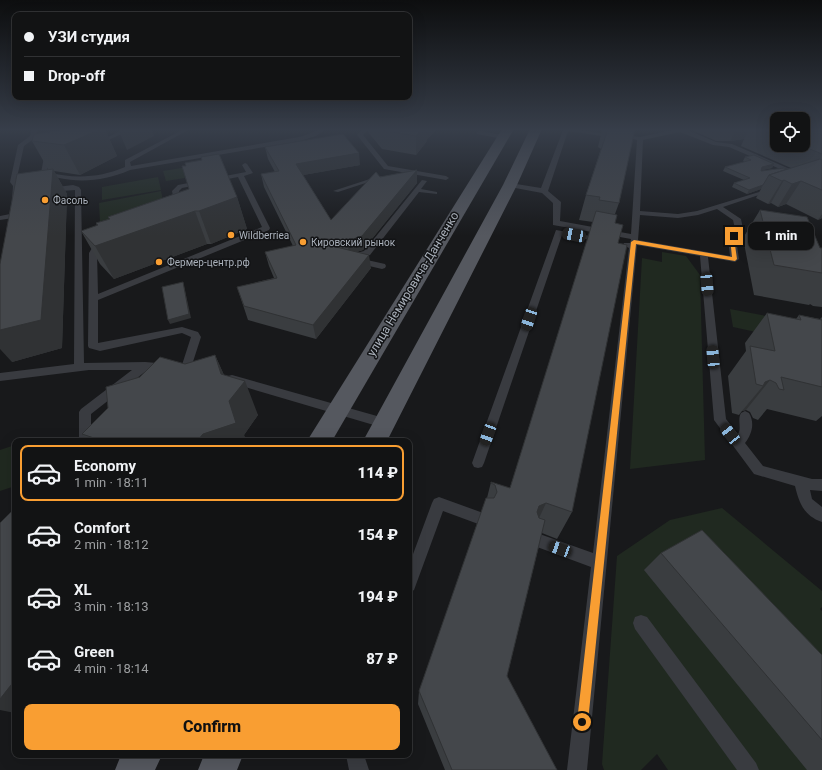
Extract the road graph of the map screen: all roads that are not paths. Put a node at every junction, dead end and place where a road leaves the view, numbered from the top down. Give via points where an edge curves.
1 (17, 165) edge
2 (45, 165) edge
3 (127, 165) edge
4 (146, 165) edge
5 (245, 165) dead end
6 (384, 165) edge
7 (486, 165) edge
8 (519, 165) edge
9 (553, 165) edge
10 (639, 165) edge
11 (776, 165) edge
12 (128, 168) junction
13 (784, 168) junction
14 (395, 172) junction
15 (769, 172) edge
16 (240, 175) junction
17 (806, 178) junction
18 (445, 180) dead end
19 (424, 181) dead end
20 (793, 182) edge
21 (510, 185) junction
22 (822, 185) edge
23 (778, 188) edge
24 (417, 190) junction
25 (44, 191) edge
26 (336, 191) dead end
27 (544, 191) junction
28 (435, 193) dead end
29 (718, 207) junction
30 (636, 213) junction
31 (181, 215) edge
32 (0, 218) edge
33 (733, 241) junction
34 (113, 242) edge
35 (634, 242) junction
36 (743, 243) dead end
37 (704, 254) junction
38 (382, 266) dead end
39 (93, 299) junction
40 (145, 366) junction
41 (79, 367) junction
42 (186, 368) junction
43 (199, 370) edge
44 (222, 376) edge
45 (0, 377) edge
46 (337, 409) junction
47 (745, 416) dead end
48 (384, 423) junction
49 (85, 438) edge
50 (321, 438) edge
51 (376, 438) edge
52 (738, 444) junction
53 (478, 463) dead end
54 (801, 482) junction
55 (822, 485) edge
56 (822, 516) edge
57 (481, 519) edge
58 (534, 539) edge
59 (599, 564) junction
60 (412, 577) edge
61 (641, 623) dead end
62 (141, 758) edge
63 (223, 758) edge
64 (356, 758) edge
65 (134, 770) edge
66 (217, 770) edge
67 (359, 770) edge
68 (577, 770) edge
69 (749, 770) edge

1 - 32 lane via 13,182 18,196 10,220
2 - 12 lane via 44,172 79,180 117,174
3 - 12 lane
4 - 12 lane
5 - 16 lane via 250,173
6 - 14 lane
7 - 46 main road, улица Немировича-Данченко
8 - 21 main road
9 - 27 lane
10 - 30 lane
11 - 13 lane
13 - 15 lane
13 - 17 lane
14 - 18 lane
14 - 26 lane
16 - 31 lane via 180,186 175,191
16 - 39 lane via 266,228
17 - 20 lane
17 - 22 lane
19 - 24 lane
21 - 27 lane
21 - 48 main road
23 - 29 lane
24 - 28 lane
24 - 38 lane via 367,253 344,258
25 - 41 lane via 73,187 78,190
27 - 35 lane via 557,202 556,223
29 - 30 lane via 678,216
29 - 33 lane via 737,219 740,234 732,237
30 - 35 lane
33 - 36 lane
33 - 37 lane via 735,259
34 - 39 lane via 93,253
35 - 37 lane
35 - 53 lane via 559,232
35 - 59 lane
37 - 52 lane via 719,416 722,424
39 - 42 lane via 93,346 181,326 196,337
40 - 41 lane
40 - 42 lane
40 - 49 lane via 85,412
41 - 45 lane
42 - 43 lane
44 - 46 lane
46 - 48 lane
46 - 50 main road, улица Немировича-Данченко
47 - 52 lane via 746,433
48 - 51 main road
52 - 54 lane via 759,470
54 - 55 lane
54 - 56 lane via 806,502
57 - 60 lane via 439,503
58 - 59 lane
59 - 68 lane
61 - 69 lane
62 - 65 main road
63 - 66 main road
64 - 67 lane

